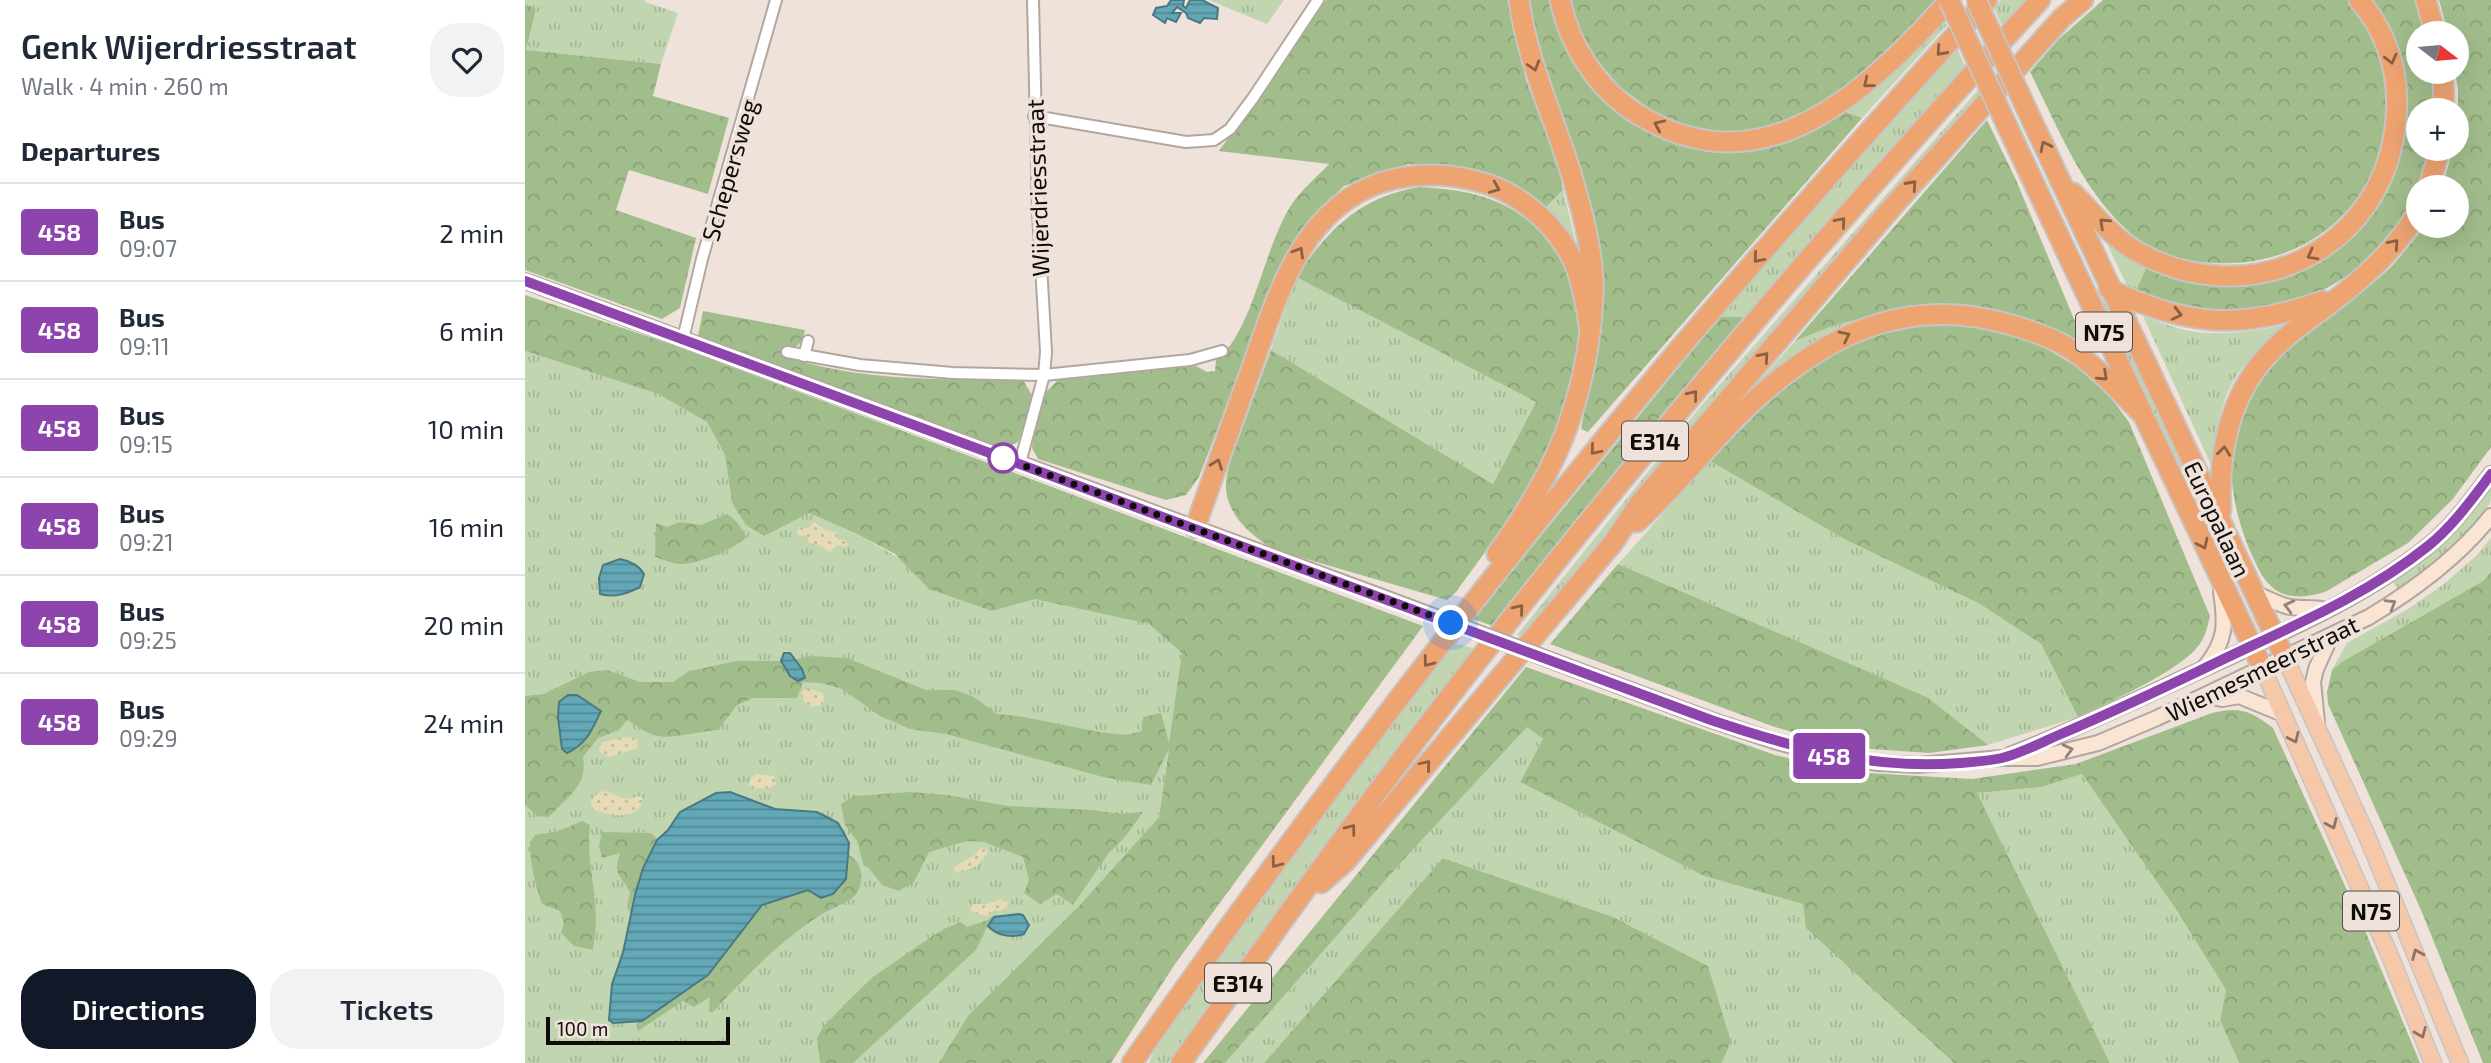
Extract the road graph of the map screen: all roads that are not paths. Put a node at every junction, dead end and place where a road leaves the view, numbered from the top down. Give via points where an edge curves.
1 (776, 0) edge
2 (1033, 0) edge
3 (1318, 0) edge
4 (1519, 0) edge
5 (1560, 0) edge
6 (1949, 0) edge
7 (1976, 0) edge
8 (1987, 0) edge
9 (2040, 0) edge
10 (2083, 0) edge
11 (2359, 0) edge
12 (2426, 0) edge
13 (2432, 21) edge
14 (1034, 116) junction
15 (2062, 181) junction
16 (2406, 229) edge
17 (2065, 249) junction
18 (525, 281) edge
19 (2113, 291) junction
20 (2340, 295) junction
21 (1590, 332) junction
22 (683, 339) junction
23 (808, 341) dead end
24 (1222, 351) dead end
25 (787, 352) dead end
26 (804, 356) junction
27 (1044, 375) junction
28 (2142, 414) junction
29 (1020, 463) junction
30 (2491, 474) edge
31 (2491, 516) edge
32 (2221, 519) junction
33 (1195, 528) junction
34 (1613, 543) junction
35 (2220, 580) junction
36 (2254, 593) junction
37 (1469, 607) junction
38 (2325, 611) junction
39 (2275, 636) junction
40 (2331, 636) junction
41 (2252, 646) junction
42 (2285, 658) junction
43 (2204, 668) junction
44 (2263, 669) junction
45 (2206, 696) junction
46 (2283, 714) junction
47 (2317, 726) junction
48 (2002, 758) junction
49 (1296, 904) junction
50 (1132, 1063) edge
51 (1181, 1063) edge
52 (2433, 1063) edge
53 (2460, 1063) edge

1 - 22 street, Schepersweg
2 - 14 street, Wijerdriesstraat
3 - 14 street via 1238,119 1214,140 1186,142
4 -> 21 highway via 1526,40 1586,229 1592,268
6 -> 5 highway via 1899,55 1835,108 1789,131 1731,142 1678,133 1620,101 1584,59
6 - 17 highway, Europalaan / N75, bridge
15 -> 7 highway, Europalaan / N75, bridge
8 -> 37 highway, E314 via 1675,354
49 -> 9 highway, E314 via 1477,662 1705,380
34 -> 10 highway via 1639,504 1867,236 2061,18
11 -> 15 highway via 2373,16 2392,56 2398,99 2394,144 2379,185 2355,222 2326,247 2290,266 2253,276 2200,275 2134,250
12 - 13 highway
14 - 27 street, Wijerdriesstraat
15 - 19 highway, Europalaan / N75
20 -> 16 highway
17 - 19 highway via 2094,280
17 - 28 highway, Europalaan / N75
18 - 22 main road, Wiemesmeerstraat
19 -> 20 highway via 2178,316 2217,321 2289,313
19 - 32 highway, Europalaan / N75
32 -> 20 highway via 2226,436 2246,383 2266,356
33 -> 21 highway via 1291,266 1310,234 1351,194 1405,176 1441,174 1468,178 1509,194 1546,222 1569,254 1580,280
21 - 37 highway via 1577,401 1558,455 1489,565
22 - 29 main road, Wiemesmeerstraat
23 - 26 street
24 - 27 street via 1206,362
25 - 26 street
26 - 27 street via 953,373
27 - 29 street, Wijerdriesstraat
34 -> 28 highway via 1783,376 1818,349 1892,320 1958,315 1994,320 2050,337 2100,373
28 -> 35 highway, Europalaan / N75
29 - 33 main road, Wiemesmeerstraat
30 - 38 main road, Wiemesmeerstraat via 2430,544 2393,572
40 -> 31 main road, Wiemesmeerstraat via 2428,578
32 - 36 highway, Europalaan / N75
33 - 48 main road, Wiemesmeerstraat, bridge via 1736,728 1829,756 1918,765
49 -> 34 highway via 1346,862
35 - 41 highway, Europalaan / N75
35 - 43 main road via 2224,636
38 -> 36 main road via 2313,606 2284,606
36 - 39 highway, Europalaan / N75
37 -> 50 highway, E314 via 1262,881
38 - 39 main road, Wiemesmeerstraat
39 - 41 main road, Wiemesmeerstraat
39 - 42 highway, Europalaan / N75
40 - 42 main road, Wiemesmeerstraat
40 - 47 main road via 2313,682
41 - 43 main road, Wiemesmeerstraat
41 - 44 highway, Europalaan / N75
42 - 44 main road, Wiemesmeerstraat
42 - 47 main road, Europalaan / N75
43 - 48 main road, Wiemesmeerstraat
44 - 45 main road, Wiemesmeerstraat
44 - 46 main road, Europalaan / N75
45 - 46 main road via 2239,696
48 -> 45 main road, Wiemesmeerstraat via 2037,758 2098,743
46 -> 52 main road, Europalaan / N75
53 -> 47 main road, Europalaan / N75
49 - 51 highway, E314

